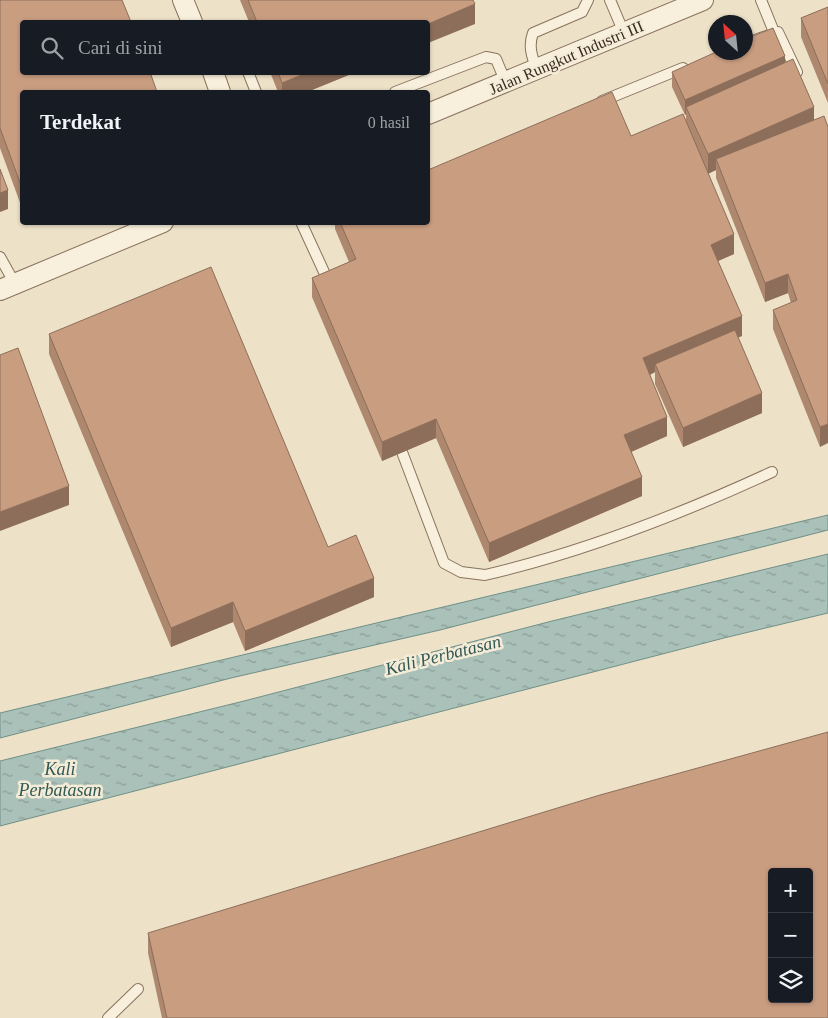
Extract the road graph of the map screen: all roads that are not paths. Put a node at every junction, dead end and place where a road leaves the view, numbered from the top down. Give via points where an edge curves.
1 (183, 0) edge
2 (588, 0) edge
3 (610, 0) edge
4 (703, 0) edge
5 (760, 0) edge
6 (191, 20) edge
7 (774, 32) junction
8 (624, 33) junction
9 (753, 40) edge
10 (692, 64) edge
11 (537, 70) junction
12 (214, 75) edge
13 (249, 75) edge
14 (506, 82) junction
15 (803, 84) edge
16 (219, 90) edge
17 (255, 90) edge
18 (400, 90) edge
19 (592, 106) edge
20 (430, 113) edge
21 (156, 225) edge
22 (304, 225) edge
23 (0, 257) edge
24 (8, 287) edge
25 (332, 289) edge
26 (402, 452) edge
27 (772, 472) dead end
28 (138, 988) dead end
29 (108, 1018) edge

1 - 6 street
2 - 11 lane via 582,12 533,33 530,40
3 - 8 lane
4 - 8 street, Jalan Rungkut Industri III
5 - 7 lane
7 - 9 lane
7 - 15 lane via 782,36
8 - 11 street, Jalan Rungkut Industri III
10 - 19 lane
11 - 14 street, Jalan Rungkut Industri III
12 - 16 street
13 - 17 lane
14 - 18 lane via 496,59 486,57
14 - 20 street, Jalan Rungkut Industri III
21 - 24 street
22 - 25 lane
23 - 24 lane
26 - 27 lane via 444,563 461,572 485,575 634,529 706,502
28 - 29 lane

